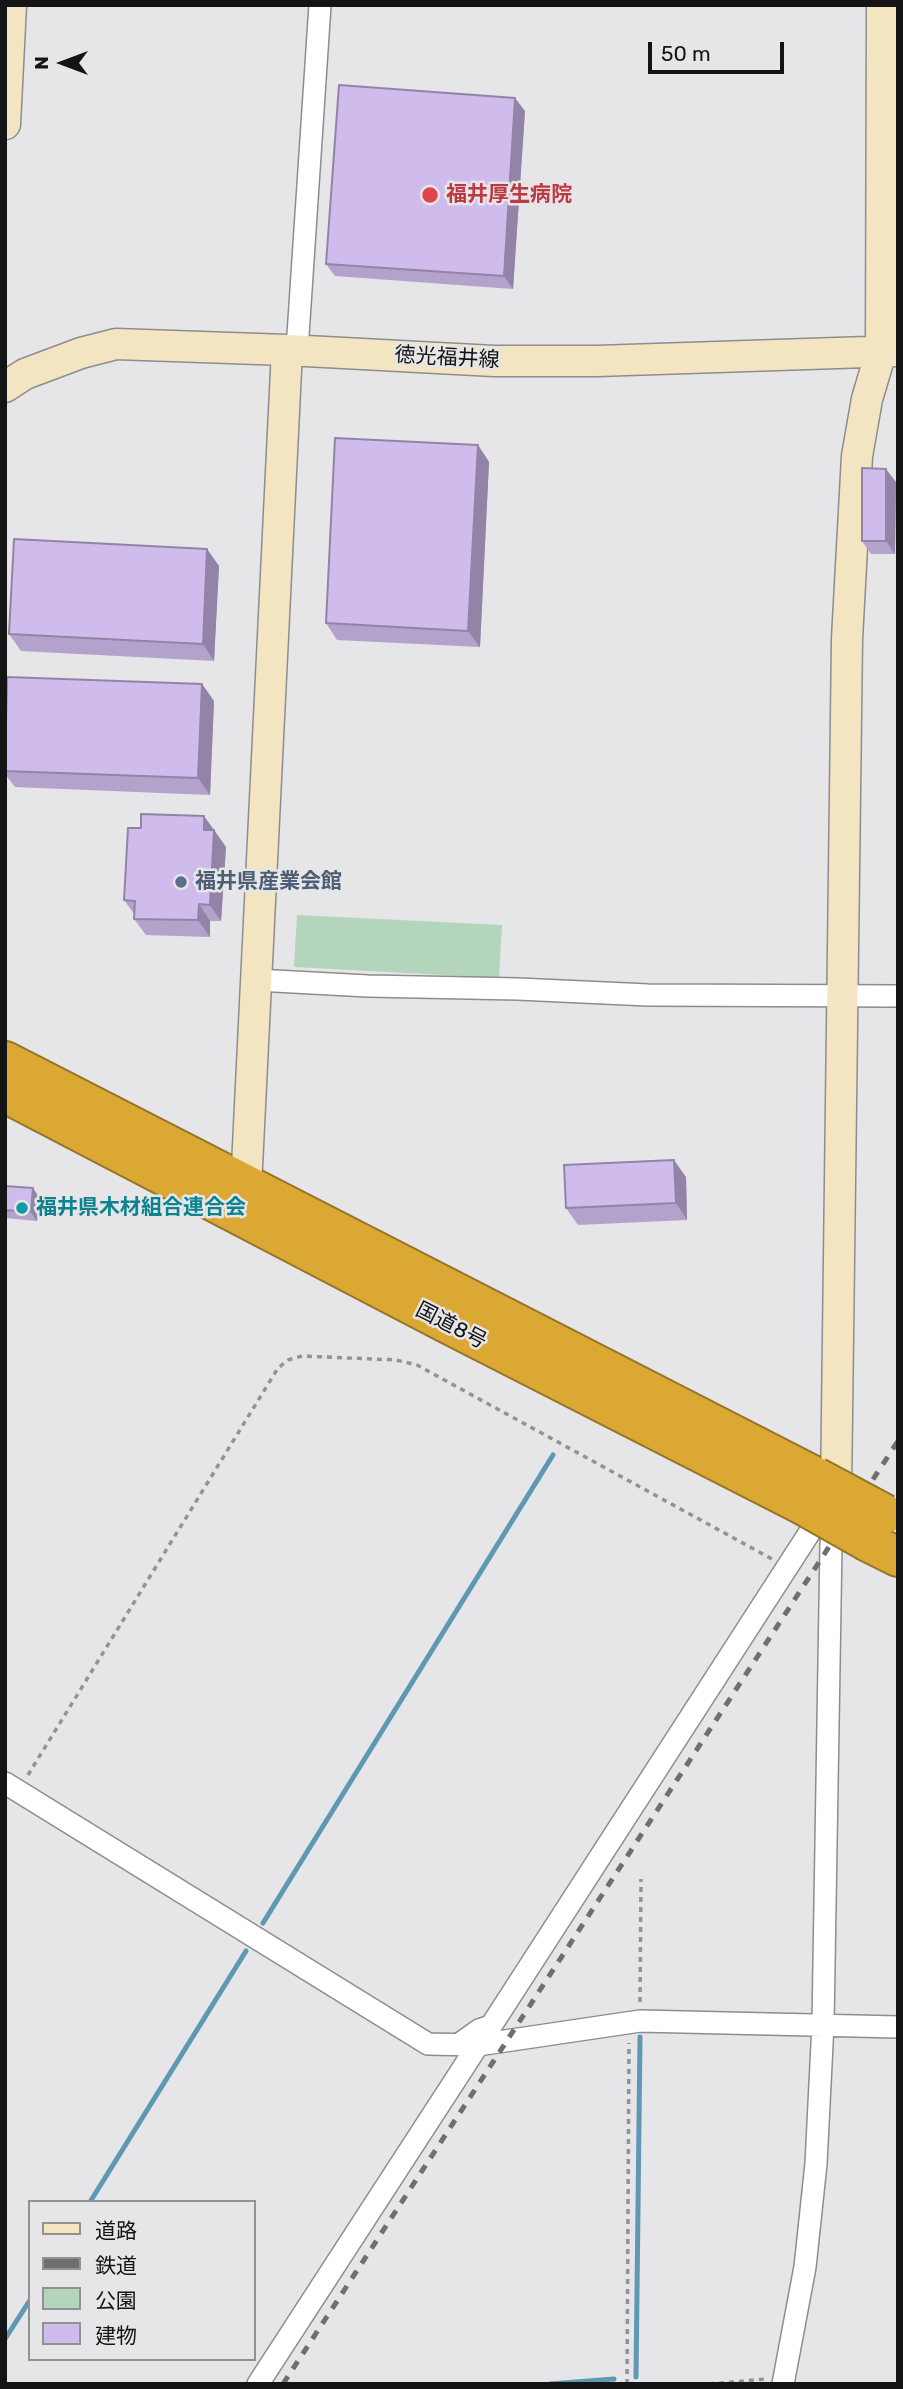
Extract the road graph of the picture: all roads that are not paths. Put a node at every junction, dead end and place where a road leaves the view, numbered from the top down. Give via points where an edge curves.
1 (11, 5) edge
2 (320, 5) edge
3 (882, 5) edge
4 (6, 110) edge
5 (5, 124) edge
6 (292, 350) junction
7 (889, 351) edge
8 (5, 387) edge
9 (256, 980) junction
10 (843, 996) junction
11 (898, 996) edge
12 (5, 1061) edge
13 (5, 1094) edge
14 (246, 1187) junction
15 (818, 1491) junction
16 (887, 1533) edge
17 (12, 1787) edge
18 (823, 2024) junction
19 (898, 2027) edge
20 (468, 2045) junction
21 (783, 2381) edge
22 (258, 2384) edge

1 - 4 street
2 - 6 street
3 - 7 street
4 - 5 street
6 - 7 street, 徳光福井線 via 494,361
6 - 8 street, 徳光福井線 via 116,344 80,352
6 - 9 street
7 - 10 street via 867,399 857,456 847,639
9 - 10 street via 648,995
9 - 14 street
10 - 11 street
10 - 15 street
12 - 14 highway, 国道8号
13 - 15 highway, 国道8号 via 448,1324
14 - 15 highway, 国道8号
15 - 16 highway, 国道8号, bridge
15 - 18 street via 831,1544
15 - 20 street via 787,1567 491,2026 480,2030
17 - 20 street via 428,2044
18 - 19 street
18 - 20 street via 634,2022
18 - 21 street via 805,2267
20 - 22 street

